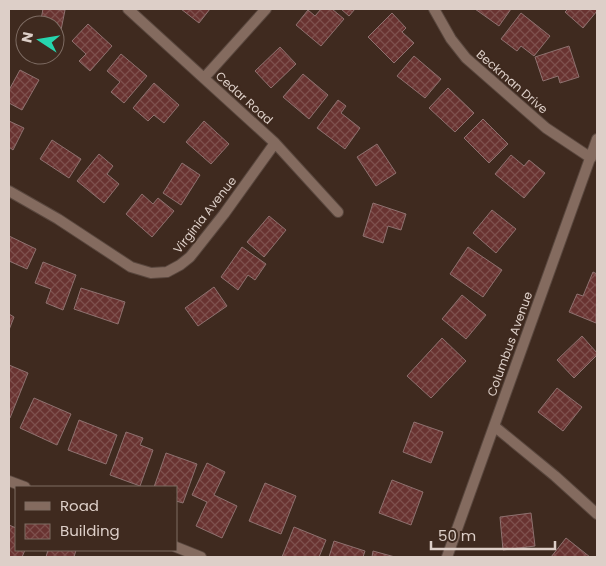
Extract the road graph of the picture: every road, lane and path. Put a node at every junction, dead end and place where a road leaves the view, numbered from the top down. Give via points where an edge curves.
1 (128, 9) edge
2 (266, 9) edge
3 (434, 9) edge
4 (204, 78) junction
5 (597, 139) edge
6 (275, 143) junction
7 (591, 158) junction
8 (9, 191) edge
9 (338, 212) dead end
10 (494, 426) junction
11 (9, 481) edge
12 (22, 486) edge
13 (597, 514) edge
14 (178, 549) edge
15 (201, 557) edge
16 (447, 557) edge

1 - 4 street, Cedar Road
2 - 4 street
3 - 7 street, Beckman Drive via 466,58 546,128
4 - 6 street, Cedar Road
5 - 7 street, Columbus Avenue
6 - 8 street, Virginia Avenue via 190,257 167,272 151,273 131,267 58,218
6 - 9 street, Cedar Road
7 - 10 street, Columbus Avenue
10 - 13 street
10 - 16 street, Columbus Avenue
11 - 12 street
14 - 15 street

